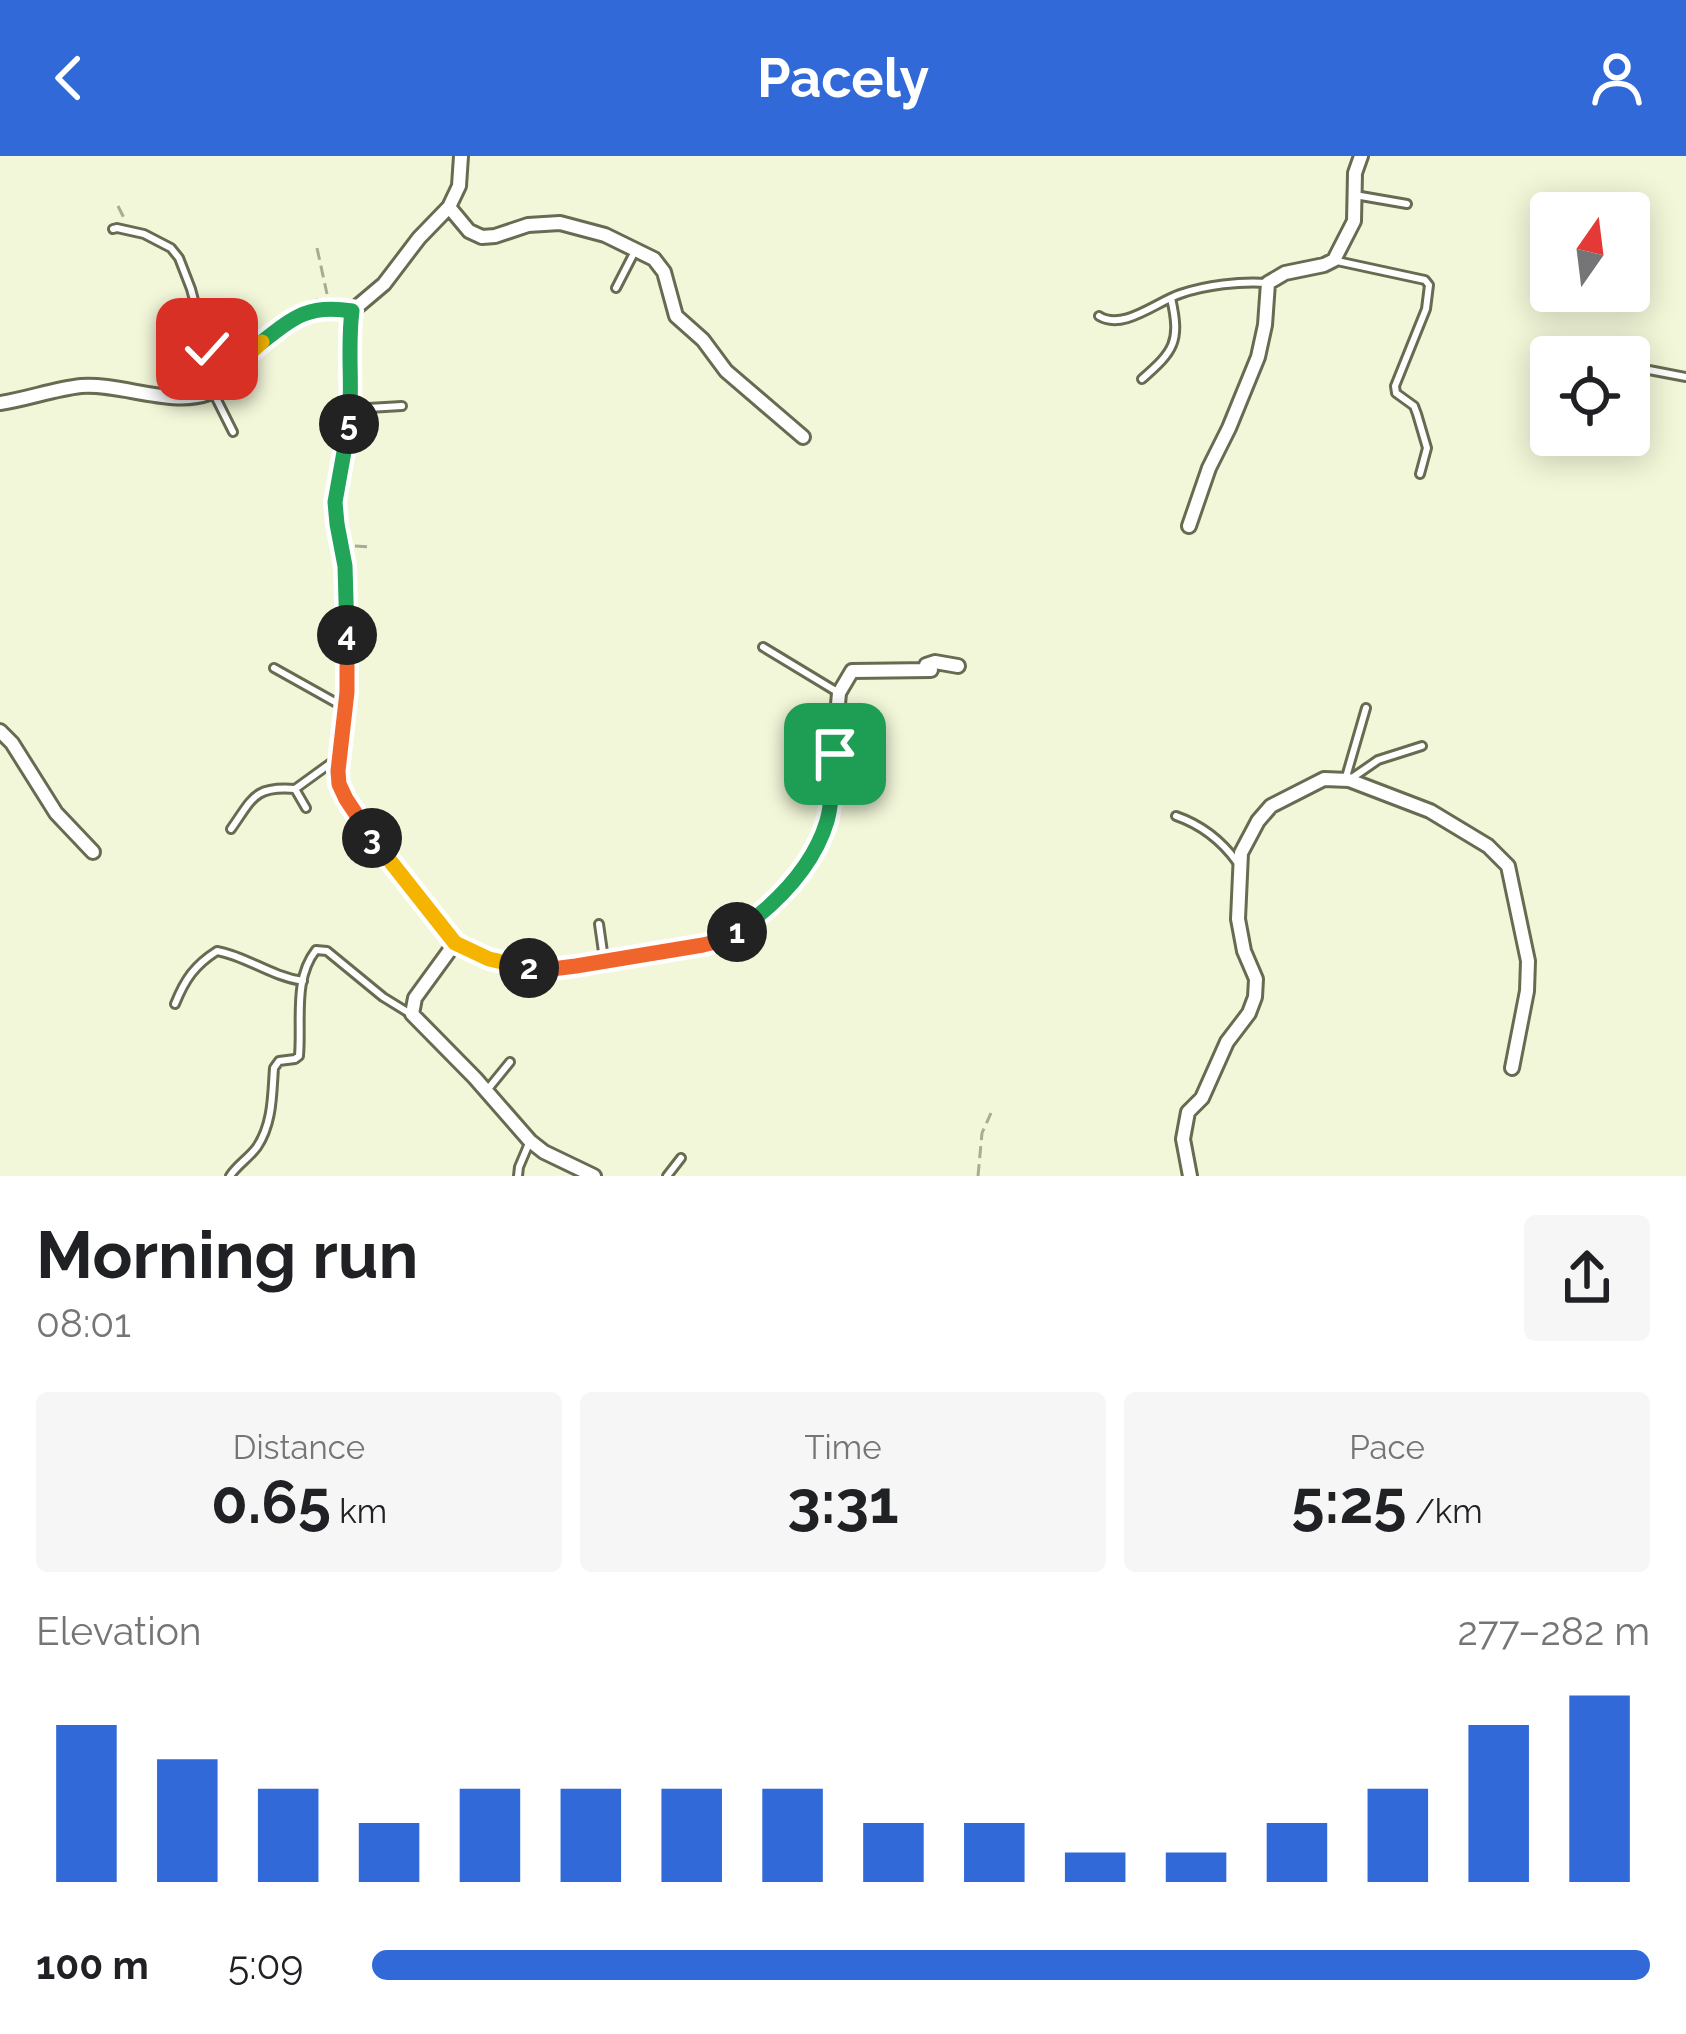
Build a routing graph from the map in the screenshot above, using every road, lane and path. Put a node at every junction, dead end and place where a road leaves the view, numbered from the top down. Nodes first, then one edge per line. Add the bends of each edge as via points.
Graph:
1 (461, 156) edge
2 (1361, 156) edge
3 (1355, 195) junction
4 (1407, 204) dead end
5 (449, 207) junction
6 (113, 230) dead end
7 (316, 248) dead end
8 (636, 250) junction
9 (1334, 260) junction
10 (1268, 283) junction
11 (616, 288) dead end
12 (1171, 298) junction
13 (329, 307) junction
14 (352, 311) junction
15 (1099, 316) dead end
16 (1650, 370) edge
17 (1686, 377) edge
18 (1142, 380) dead end
19 (218, 388) junction
20 (0, 403) edge
21 (402, 406) dead end
22 (350, 410) junction
23 (233, 432) dead end
24 (803, 437) dead end
25 (1420, 474) dead end
26 (1189, 526) dead end
27 (763, 647) dead end
28 (958, 666) dead end
29 (274, 668) dead end
30 (839, 693) junction
31 (345, 708) junction
32 (1366, 708) dead end
33 (0, 731) edge
34 (1422, 746) dead end
35 (338, 758) junction
36 (1347, 780) junction
37 (295, 789) junction
38 (306, 808) dead end
39 (1176, 816) dead end
40 (231, 830) dead end
41 (94, 852) dead end
42 (1240, 865) junction
43 (599, 924) dead end
44 (455, 943) junction
45 (604, 959) junction
46 (303, 981) junction
47 (175, 1004) dead end
48 (412, 1014) junction
49 (510, 1062) dead end
50 (1512, 1068) dead end
51 (486, 1091) junction
52 (991, 1113) dead end
53 (530, 1141) junction
54 (681, 1158) dead end
55 (230, 1176) edge
56 (518, 1176) edge
57 (594, 1176) edge
58 (667, 1176) edge
59 (978, 1176) edge
60 (1190, 1176) edge

1 - 5 street
2 - 3 street
3 - 4 lane
3 - 9 street via 1354,221
5 - 8 street via 482,237 560,223
5 - 14 street
6 - 19 lane via 171,248
7 - 13 path
8 - 11 lane
8 - 24 street via 660,266 676,316
9 - 10 street
9 - 25 lane via 1430,285 1395,386 1414,406 1427,448
10 - 12 lane
10 - 26 street via 1258,357
12 - 15 lane via 1118,320
12 - 18 lane via 1173,345
13 - 14 street
13 - 19 street via 269,337
14 - 22 street
16 - 17 lane
19 - 20 street via 180,396 80,386
19 - 23 lane
21 - 22 lane
22 - 31 street via 335,502 347,597
27 - 30 lane
28 - 30 street via 851,671
29 - 31 lane
30 - 45 street via 828,817 814,854 788,887 723,940
31 - 35 street
32 - 36 lane
33 - 41 street via 56,814
34 - 36 lane
35 - 37 lane
35 - 44 street via 346,799
36 - 42 street via 1324,779 1271,806 1246,840
36 - 50 street via 1430,811 1508,866 1528,961
37 - 38 lane
37 - 40 lane via 261,791
39 - 42 lane via 1202,827
42 - 60 street via 1238,920 1256,997 1188,1112
43 - 45 lane
44 - 45 street via 544,970
44 - 48 street
46 - 47 lane via 217,951 193,969
46 - 48 lane via 311,956 327,951
46 - 55 lane via 299,1056 274,1068 263,1135
48 - 51 street
49 - 51 lane
51 - 53 street
52 - 59 path
53 - 56 lane
53 - 57 street
54 - 58 lane

